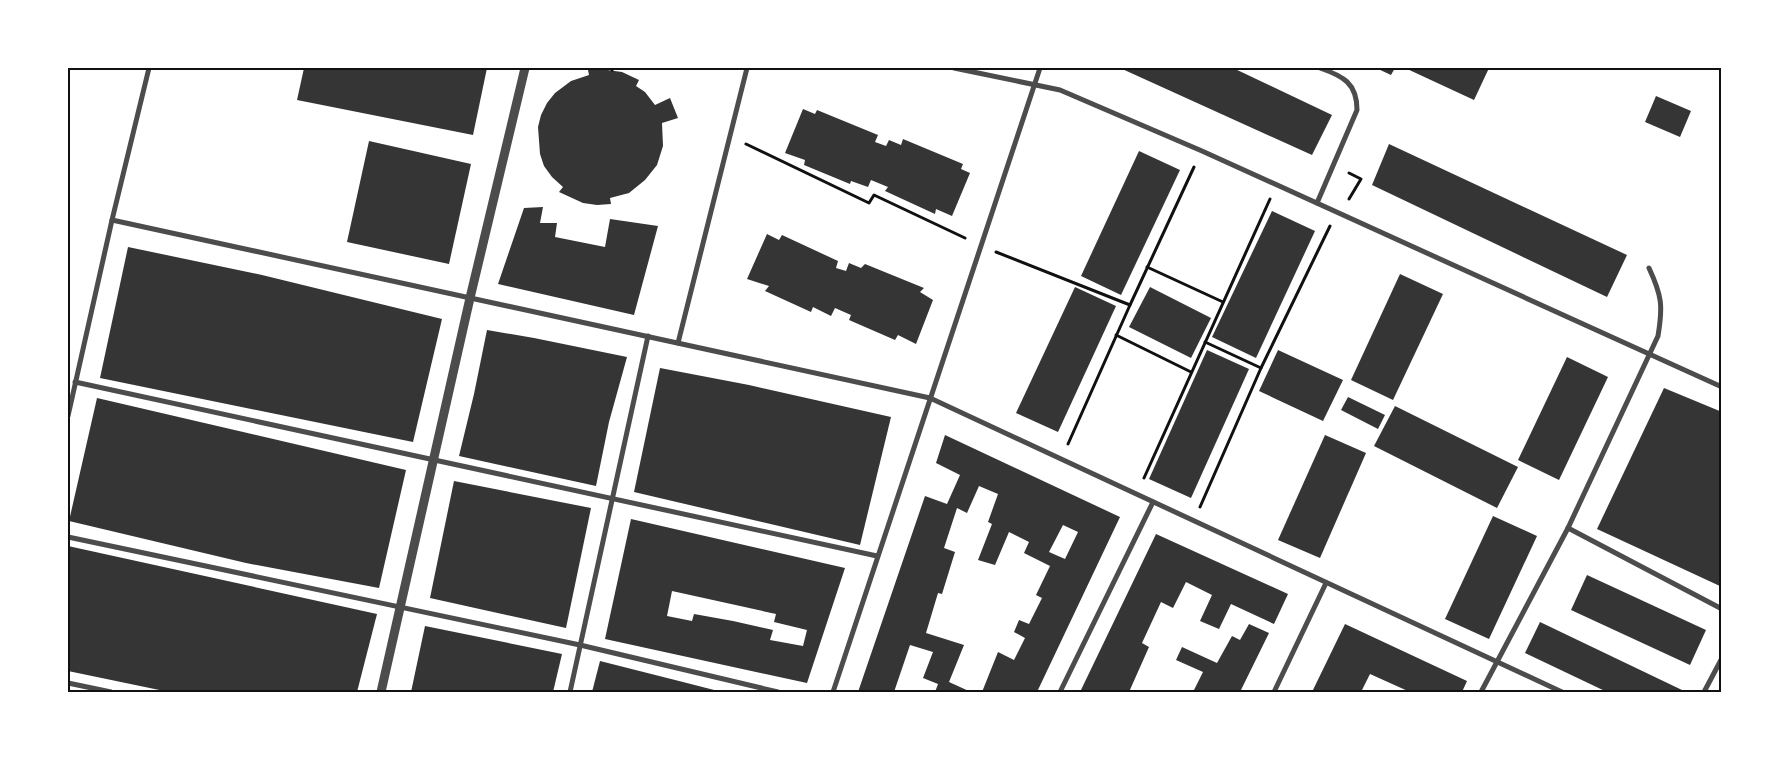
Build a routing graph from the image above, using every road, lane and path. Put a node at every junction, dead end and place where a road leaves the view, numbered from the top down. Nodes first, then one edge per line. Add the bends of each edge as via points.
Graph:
1 (148, 68) edge
2 (525, 68) edge
3 (747, 68) edge
4 (954, 68) edge
5 (1040, 68) edge
6 (1320, 68) edge
7 (1034, 85) junction
8 (730, 136) junction
9 (1202, 151) junction
10 (1276, 185) junction
11 (1317, 203) junction
12 (1336, 212) junction
13 (112, 220) junction
14 (981, 246) junction
15 (1147, 267) junction
16 (1648, 268) dead end
17 (470, 298) junction
18 (1223, 302) junction
19 (1130, 305) junction
20 (1116, 335) junction
21 (648, 336) junction
22 (1205, 342) junction
23 (678, 343) junction
24 (1649, 355) junction
25 (1261, 368) junction
26 (1191, 372) junction
27 (75, 382) junction
28 (1722, 387) edge
29 (930, 398) junction
30 (68, 416) edge
31 (1061, 459) junction
32 (434, 460) junction
33 (1136, 494) junction
34 (612, 499) junction
35 (1153, 502) junction
36 (1194, 521) junction
37 (1568, 528) junction
38 (68, 537) edge
39 (877, 556) junction
40 (1326, 583) junction
41 (400, 607) junction
42 (1722, 609) edge
43 (580, 645) junction
44 (1722, 658) edge
45 (1497, 662) junction
46 (68, 683) edge
47 (111, 692) edge
48 (381, 692) edge
49 (570, 692) edge
50 (778, 692) edge
51 (833, 692) edge
52 (1060, 692) edge
53 (1274, 692) edge
54 (1481, 692) edge
55 (1562, 692) edge
56 (1704, 692) edge

1 - 13 street
2 - 17 street
3 - 8 street
4 - 7 street
5 - 7 street
6 - 11 street via 1334,73 1354,90 1357,110
7 - 9 street via 1060,90
7 - 14 street
8 - 14 path via 869,203 874,195
8 - 23 street
9 - 10 street
9 - 15 path
10 - 11 street
10 - 18 path
11 - 12 street
12 - 24 street
12 - 25 path
13 - 17 street
13 - 27 street
14 - 19 path
14 - 29 street
15 - 18 path
15 - 19 path
16 - 24 street via 1662,311 1658,336
17 - 21 street
17 - 32 street
18 - 22 path
19 - 20 path
20 - 26 path
20 - 31 path
21 - 23 street
21 - 34 street
22 - 25 path
22 - 26 path
23 - 29 street
24 - 28 street
24 - 37 street
25 - 36 path
26 - 33 path
27 - 30 street
27 - 32 street
29 - 31 street
29 - 39 street
31 - 33 street
32 - 34 street
32 - 41 street
33 - 35 street
34 - 39 street
34 - 43 street
35 - 36 street
35 - 52 street
36 - 40 street
37 - 42 street
37 - 45 street
38 - 41 street
39 - 51 street
40 - 45 street
40 - 53 street
41 - 43 street
41 - 48 street
43 - 49 street
43 - 50 street
44 - 56 street
45 - 54 street
45 - 55 street
46 - 47 street

